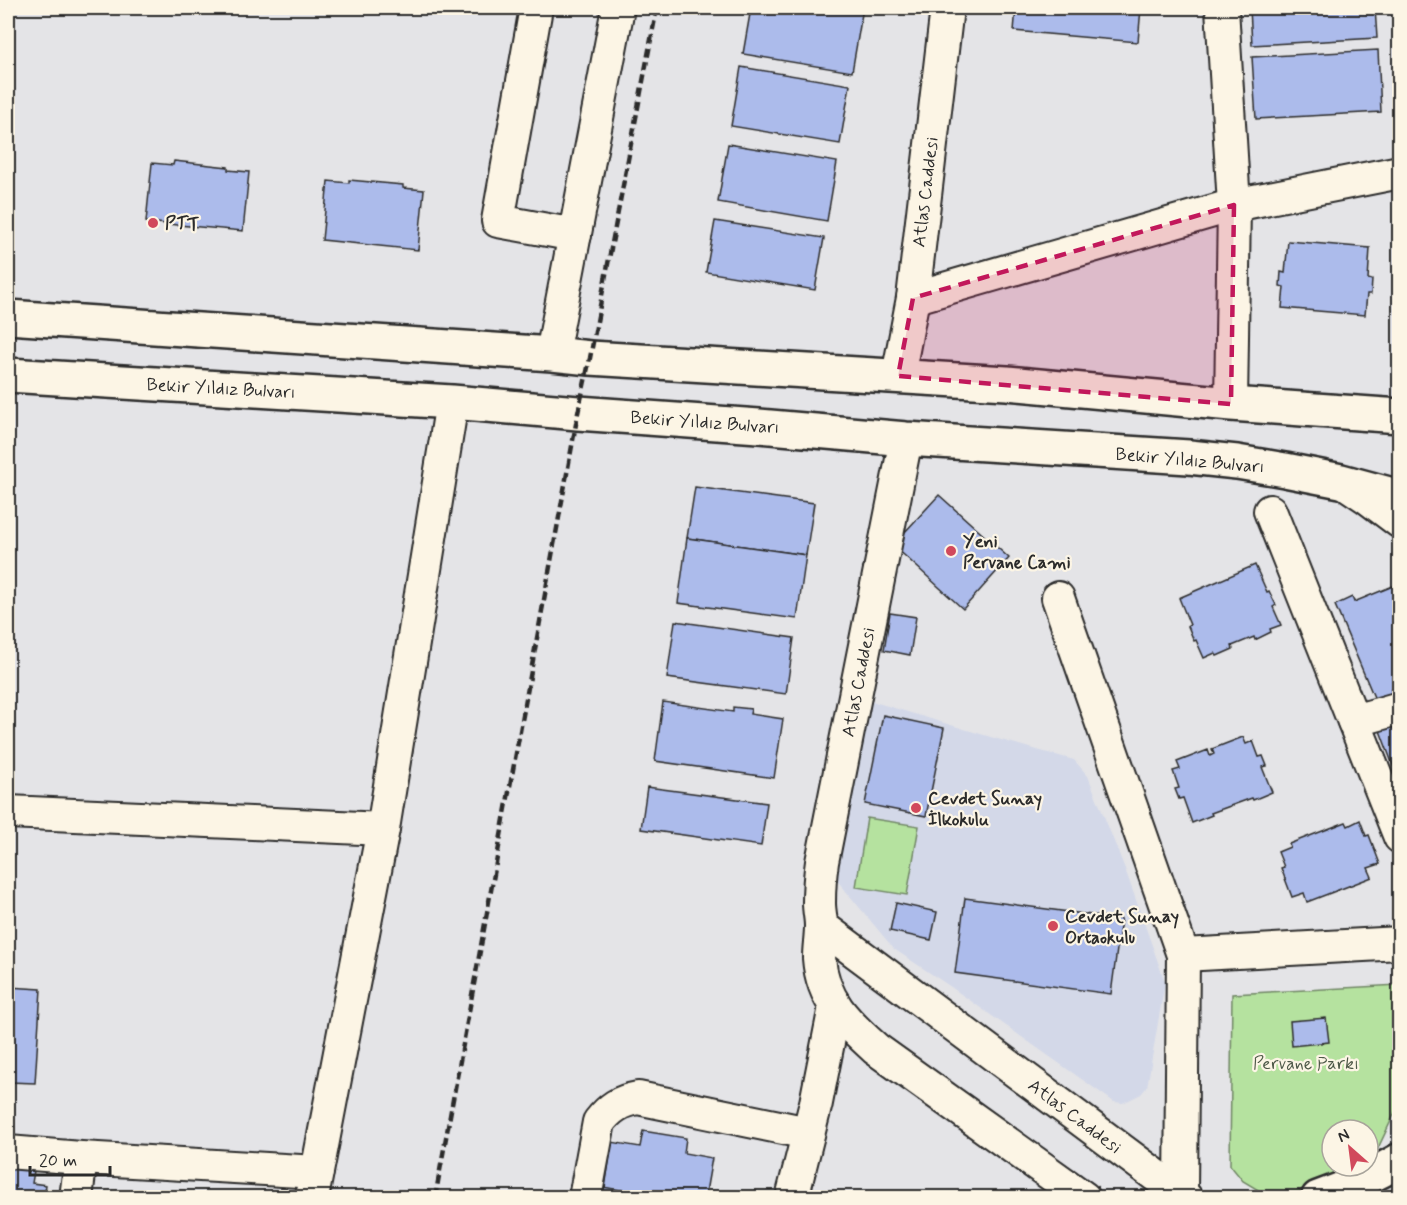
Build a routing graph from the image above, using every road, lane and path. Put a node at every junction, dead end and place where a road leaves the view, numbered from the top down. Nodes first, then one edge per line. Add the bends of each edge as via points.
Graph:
1 (536, 8) edge
2 (618, 8) edge
3 (947, 8) edge
4 (1222, 8) edge
5 (1400, 172) edge
6 (1234, 206) junction
7 (575, 235) junction
8 (913, 298) junction
9 (8, 317) edge
10 (552, 354) junction
11 (8, 375) edge
12 (898, 376) junction
13 (452, 402) junction
14 (1231, 404) junction
15 (1400, 416) edge
16 (906, 439) junction
17 (1341, 481) junction
18 (1400, 497) edge
19 (1270, 511) dead end
20 (1400, 522) edge
21 (1058, 598) dead end
22 (1400, 708) edge
23 (1354, 722) junction
24 (1394, 806) edge
25 (8, 812) edge
26 (383, 829) junction
27 (1400, 837) edge
28 (821, 926) junction
29 (1400, 944) edge
30 (1183, 956) junction
31 (834, 1007) junction
32 (808, 1133) junction
33 (8, 1152) edge
34 (81, 1158) junction
35 (1400, 1160) edge
36 (315, 1185) edge
37 (1184, 1196) edge
38 (76, 1197) edge
39 (585, 1197) edge
40 (792, 1197) edge
41 (1084, 1197) edge
42 (1318, 1197) edge

1 - 7 street via 498,221
2 - 7 street
3 - 8 street, Atlas Caddesi
4 - 6 street
5 - 6 street
6 - 8 street
6 - 14 street
7 - 10 street
8 - 12 street, Atlas Caddesi
9 - 10 main road
10 - 12 main road
11 - 13 main road, Bekir Yıldız Bulvarı
12 - 14 main road
13 - 16 main road, Bekir Yıldız Bulvarı
13 - 26 street
14 - 15 main road
16 - 17 main road, Bekir Yıldız Bulvarı via 1189,457
16 - 28 street, Atlas Caddesi via 822,862
17 - 18 main road, Bekir Yıldız Bulvarı
17 - 20 street
19 - 23 street
21 - 30 street
22 - 23 street
23 - 24 street
24 - 27 street
25 - 26 street
26 - 36 street
28 - 31 street, Atlas Caddesi via 820,961
28 - 37 street, Atlas Caddesi
29 - 30 street
30 - 37 street
31 - 32 street
31 - 41 street, Atlas Caddesi via 876,1049
32 - 39 street via 638,1098 627,1100 617,1104 599,1122
32 - 40 street
33 - 34 street
34 - 36 street
34 - 38 street
35 - 42 main road via 1344,1189

